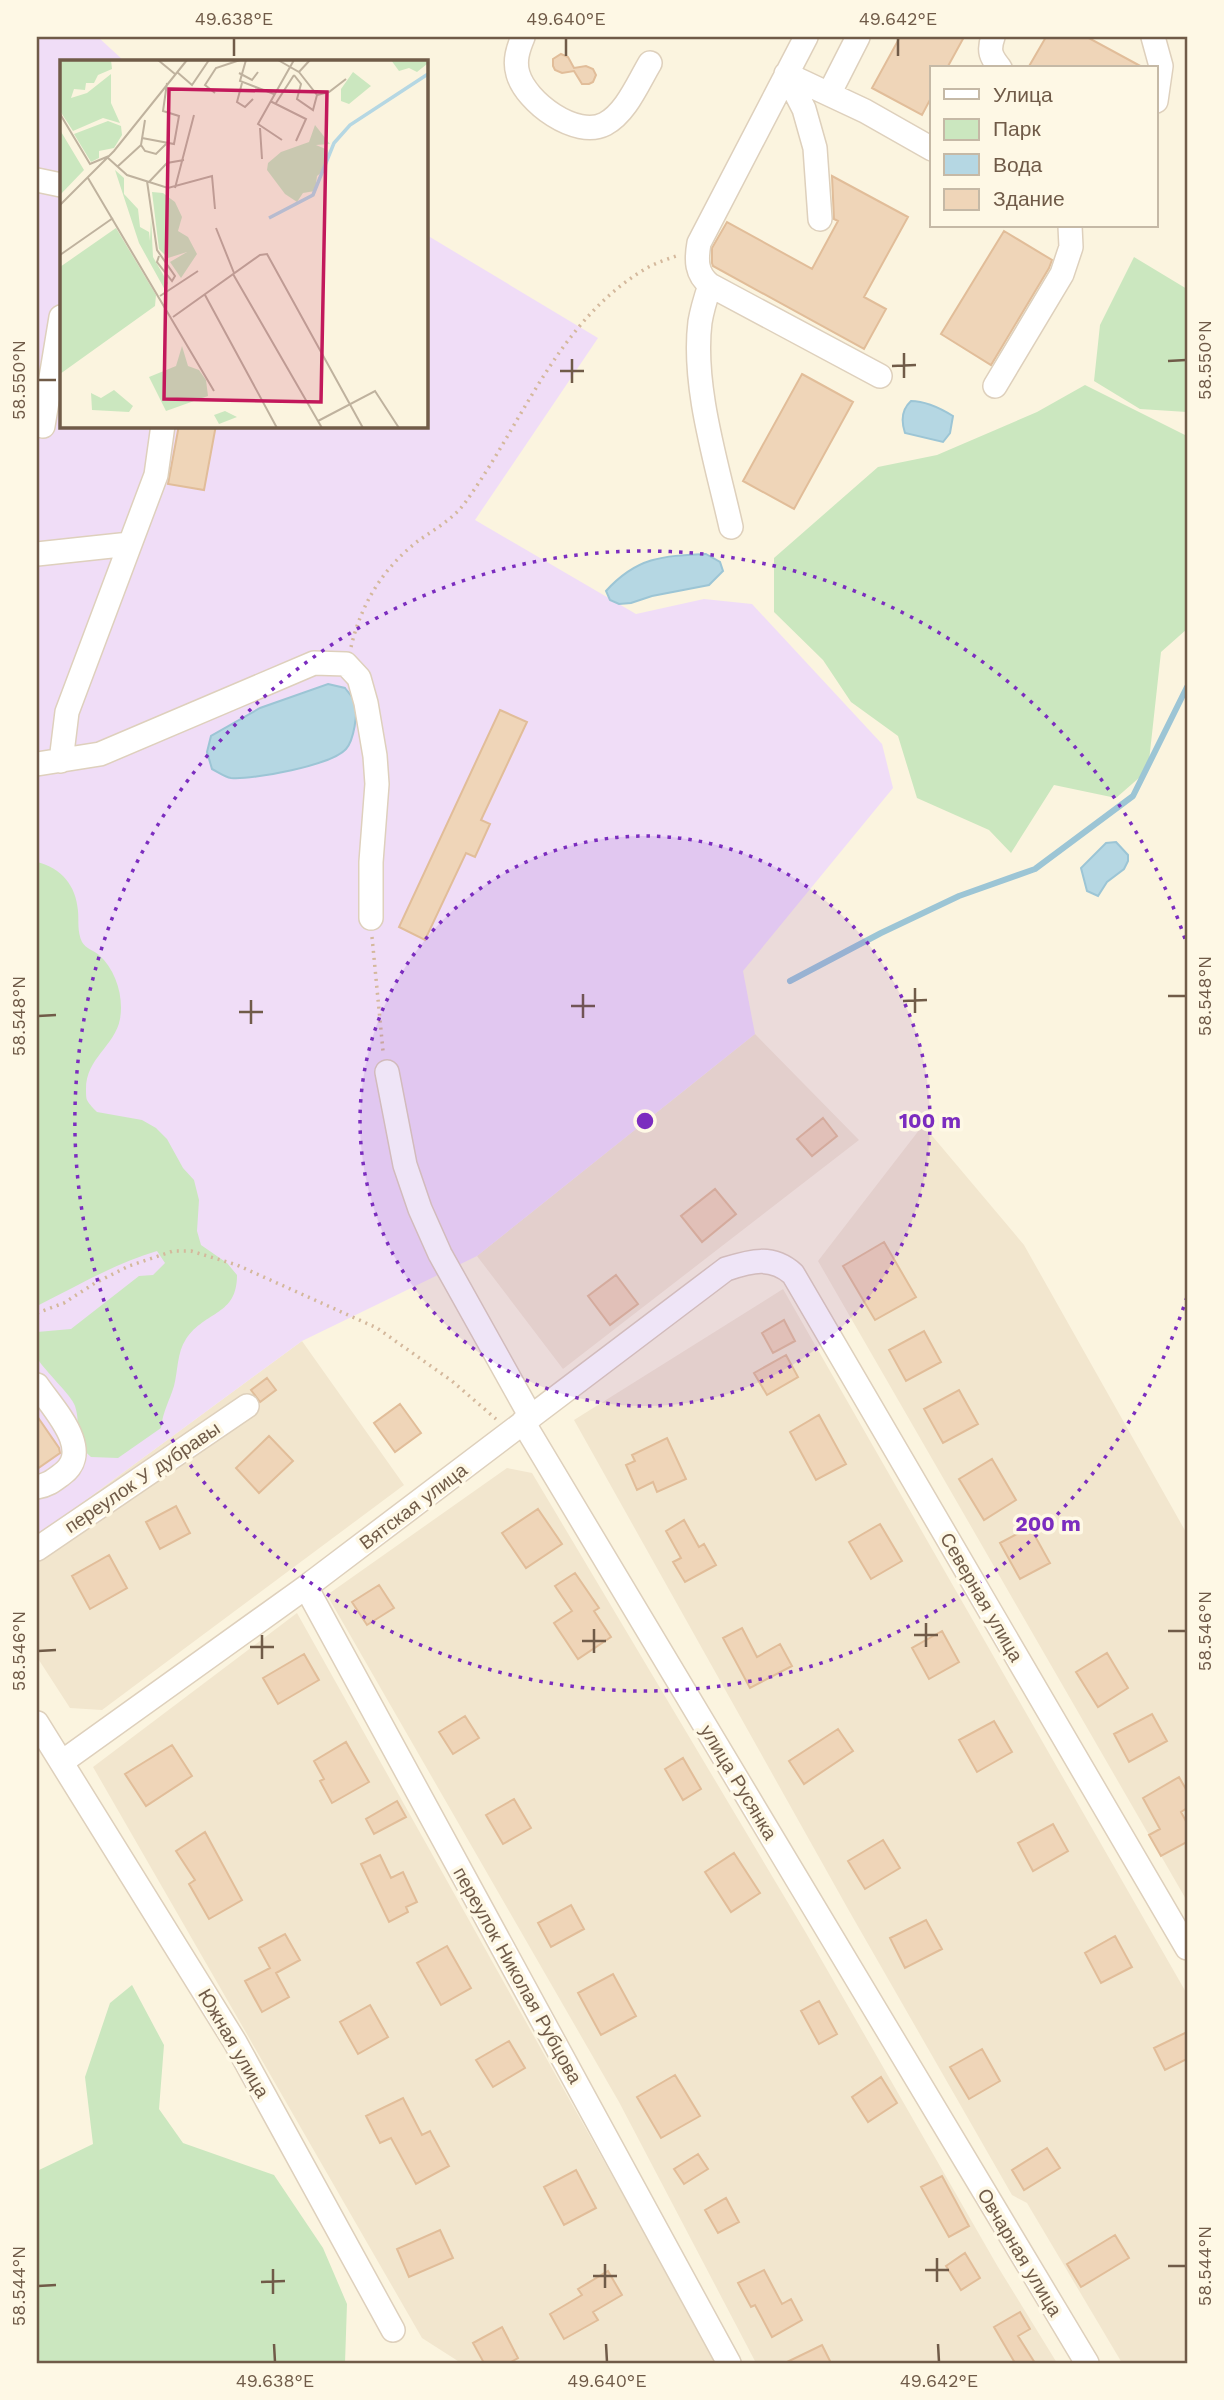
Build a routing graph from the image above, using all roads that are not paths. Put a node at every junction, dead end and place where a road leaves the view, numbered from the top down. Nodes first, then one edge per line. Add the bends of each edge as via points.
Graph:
1 (523, 37) edge
2 (806, 37) edge
3 (858, 37) edge
4 (993, 37) edge
5 (1153, 37) edge
6 (650, 63) dead end
7 (998, 66) edge
8 (786, 74) junction
9 (1158, 87) edge
10 (829, 94) junction
11 (930, 148) edge
12 (37, 180) edge
13 (60, 185) edge
14 (820, 219) dead end
15 (1070, 228) edge
16 (710, 285) junction
17 (60, 323) edge
18 (880, 376) dead end
19 (995, 386) dead end
20 (37, 424) edge
21 (163, 427) edge
22 (731, 527) dead end
23 (130, 544) junction
24 (37, 554) edge
25 (61, 761) junction
26 (37, 764) edge
27 (371, 918) road end
28 (387, 1072) road end
29 (766, 1260) joint
30 (37, 1385) edge
31 (247, 1406) dead end
32 (522, 1424) junction
33 (37, 1487) edge
34 (37, 1549) edge
35 (306, 1587) junction
36 (37, 1723) edge
37 (62, 1762) junction
38 (1187, 1948) edge
39 (954, 2141) joint
40 (393, 2330) dead end
41 (729, 2363) edge
42 (1087, 2363) edge

1 - 6 street via 517,51 519,76 541,105 578,127 591,129 615,117
2 - 8 street
3 - 10 street
4 - 7 street via 991,57
5 - 9 street via 1161,66
8 - 10 street
8 - 14 street via 804,109 815,148
8 - 16 street via 699,243 698,268
10 - 11 street
12 - 13 street
15 - 19 street via 1071,247 1062,274
16 - 18 street
16 - 22 street via 700,321 699,361
17 - 20 street via 43,425
21 - 23 street via 156,475
23 - 24 street
23 - 25 street via 67,712
25 - 26 street
25 - 27 street via 100,754 313,663 346,664 359,678 375,756
28 - 32 street, улица Русянка via 405,1166 420,1209
29 - 32 street, Вятская улица via 726,1269
29 - 38 street, Северная улица via 793,1274
30 - 33 street via 74,1443 76,1458 71,1468
31 - 34 street, переулок У дубравы
32 - 35 street, Вятская улица
32 - 39 street, улица Русянка
35 - 37 street, Вятская улица
35 - 41 street, переулок Николая Рубцова
36 - 37 street, Южная улица
37 - 40 street, Южная улица via 235,2042
39 - 42 street, Овчарная улица

